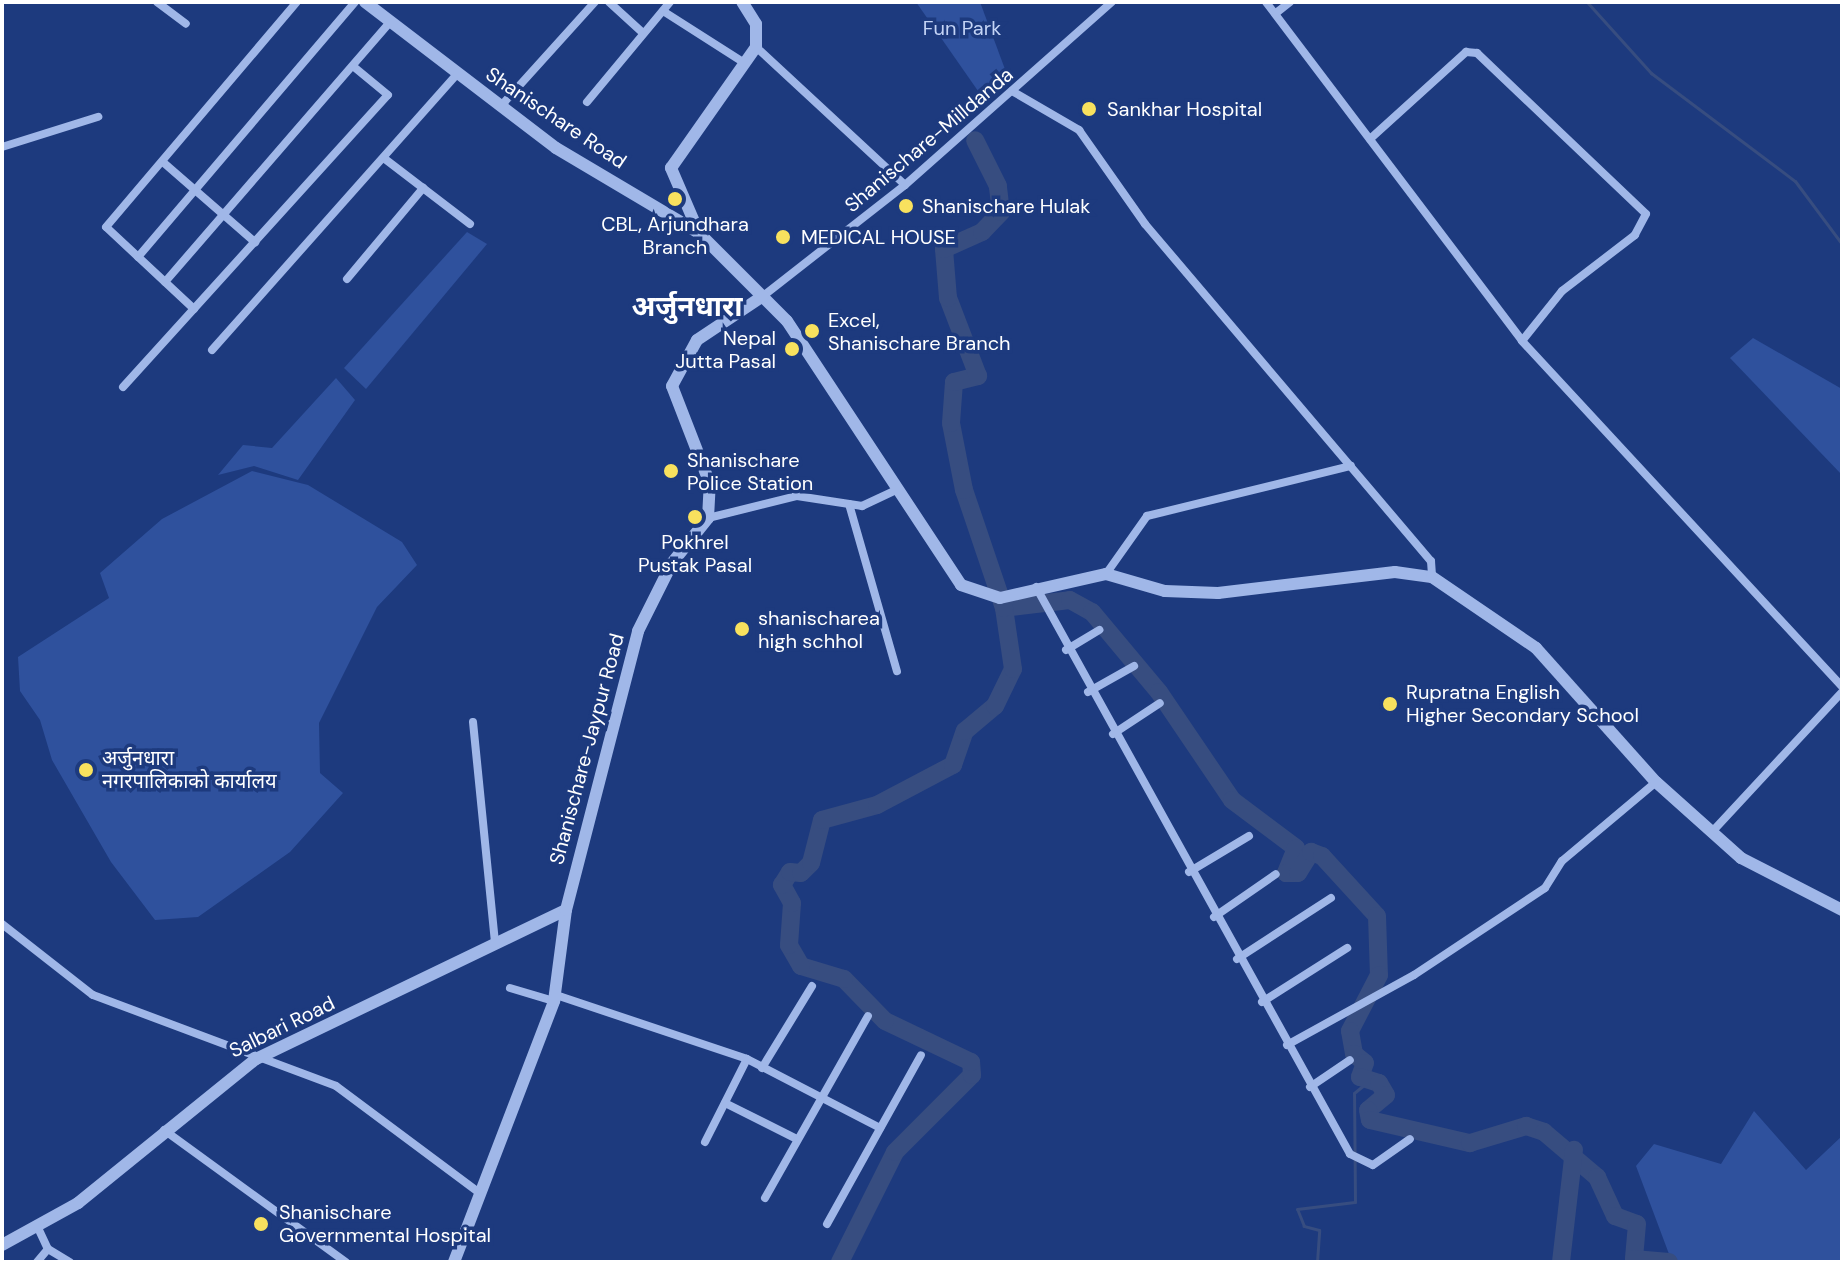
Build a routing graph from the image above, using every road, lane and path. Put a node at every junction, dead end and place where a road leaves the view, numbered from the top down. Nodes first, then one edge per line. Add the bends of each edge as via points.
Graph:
1 (157, 2) edge
2 (297, 2) edge
3 (355, 2) edge
4 (365, 2) edge
5 (595, 2) edge
6 (609, 2) edge
7 (627, 2) edge
8 (670, 2) edge
9 (742, 2) edge
10 (1112, 2) edge
11 (1266, 2) edge
12 (1290, 2) edge
13 (620, 11) junction
14 (663, 11) junction
15 (1276, 13) junction
16 (390, 22) junction
17 (186, 24) dead end
18 (643, 33) junction
19 (756, 47) junction
20 (743, 62) junction
21 (354, 67) junction
22 (456, 75) junction
23 (1012, 91) junction
24 (587, 102) dead end
25 (500, 107) junction
26 (98, 117) dead end
27 (1370, 139) junction
28 (2, 147) edge
29 (385, 159) junction
30 (164, 163) junction
31 (905, 185) junction
32 (423, 188) junction
33 (196, 191) junction
34 (226, 216) junction
35 (470, 224) dead end
36 (699, 233) junction
37 (255, 242) junction
38 (138, 257) junction
39 (347, 279) dead end
40 (165, 282) junction
41 (763, 296) junction
42 (194, 309) junction
43 (1522, 341) junction
44 (212, 350) dead end
45 (123, 387) dead end
46 (1351, 466) junction
47 (897, 490) junction
48 (849, 504) junction
49 (708, 518) junction
50 (1106, 574) junction
51 (1432, 577) junction
52 (1036, 587) junction
53 (1099, 630) dead end
54 (1066, 650) junction
55 (1134, 666) dead end
56 (897, 671) dead end
57 (1842, 690) edge
58 (1088, 692) junction
59 (1160, 703) dead end
60 (473, 722) dead end
61 (1113, 734) junction
62 (1656, 782) junction
63 (1711, 833) junction
64 (1249, 836) dead end
65 (1189, 872) junction
66 (1276, 874) dead end
67 (1331, 898) dead end
68 (566, 910) junction
69 (1842, 910) edge
70 (1214, 917) junction
71 (2, 924) edge
72 (495, 942) junction
73 (1347, 948) dead end
74 (1237, 959) junction
75 (812, 986) dead end
76 (510, 988) dead end
77 (555, 998) junction
78 (1262, 1002) junction
79 (868, 1016) dead end
80 (1287, 1045) junction
81 (921, 1055) dead end
82 (256, 1059) junction
83 (747, 1059) junction
84 (1350, 1060) dead end
85 (762, 1068) junction
86 (1310, 1087) junction
87 (819, 1097) junction
88 (725, 1103) junction
89 (880, 1128) junction
90 (163, 1130) junction
91 (797, 1139) junction
92 (1410, 1139) dead end
93 (705, 1142) dead end
94 (478, 1192) junction
95 (765, 1198) dead end
96 (827, 1224) dead end
97 (39, 1230) junction
98 (2, 1245) edge
99 (48, 1249) junction
100 (37, 1262) edge
101 (70, 1262) edge
102 (346, 1262) edge
103 (454, 1262) edge

1 - 17 street
2 - 30 street
3 - 33 street
4 - 16 street, Shanischare Road
5 - 25 street
6 - 13 street
7 - 13 street
8 - 14 street
9 - 19 street via 756,24
10 - 23 street, Shanischare-Milldanda
11 - 15 street
12 - 15 street
13 - 18 street
14 - 18 street
14 - 20 street
15 - 27 street
16 - 21 street
16 - 22 street, Shanischare Road
18 - 24 street
19 - 20 street
19 - 31 street
20 - 36 street via 672,161
21 - 34 street
21 - 37 street via 388,95
22 - 25 street, Shanischare Road
22 - 29 street
23 - 31 street, Shanischare-Milldanda
23 - 46 street via 1079,130 1145,224
25 - 36 street, Shanischare Road
26 - 28 street
27 - 43 street
27 - 43 street via 1466,52 1477,53 1646,214 1635,235 1562,291
29 - 32 street
29 - 44 street
30 - 33 street
30 - 38 street via 106,227
31 - 41 street, Shanischare-Milldanda
32 - 35 street
32 - 39 street
33 - 34 street
33 - 38 street
34 - 37 street
34 - 40 street
36 - 41 street, Shanischare Road
37 - 42 street
38 - 40 street
40 - 42 street
41 - 47 street, Shanischare Road via 846,402
41 - 49 street via 697,340 672,386 710,484
42 - 45 street
43 - 57 street
46 - 50 street via 1147,516
46 - 51 street via 1431,561
47 - 48 street
47 - 52 street, Shanischare Road via 961,585 1000,598
48 - 49 street via 797,496
48 - 56 street
49 - 68 street, Shanischare-Jaypur Road via 672,563 638,631
50 - 51 street via 1165,591 1218,593 1395,572
50 - 52 street, Shanischare Road
51 - 62 street via 1536,648
52 - 54 street
53 - 54 street
54 - 58 street
55 - 58 street
57 - 63 street
58 - 61 street
59 - 61 street
60 - 72 street
61 - 65 street
62 - 63 street
62 - 80 street via 1562,861 1545,888 1414,975 1357,1001
63 - 69 street via 1741,858
64 - 65 street
65 - 70 street
66 - 70 street
67 - 74 street
68 - 72 street, Salbari Road
68 - 77 street, Shanischare-Jaypur Road
70 - 74 street
71 - 82 street via 93,995
72 - 82 street, Salbari Road
73 - 78 street
74 - 78 street
75 - 85 street
76 - 77 street
77 - 83 street
77 - 94 street, Shanischare-Jaypur Road
78 - 80 street
79 - 87 street
80 - 86 street
81 - 89 street
82 - 90 street, Salbari Road
82 - 94 street via 336,1086
83 - 85 street
83 - 88 street
84 - 86 street
85 - 87 street
86 - 92 street via 1356,1162 1373,1165
87 - 89 street
87 - 91 street
88 - 91 street
88 - 93 street
89 - 96 street
90 - 97 street, Salbari Road
90 - 102 street
91 - 95 street
94 - 103 street, Shanischare-Jaypur Road
97 - 98 street, Salbari Road
97 - 99 street
99 - 100 street
99 - 101 street

